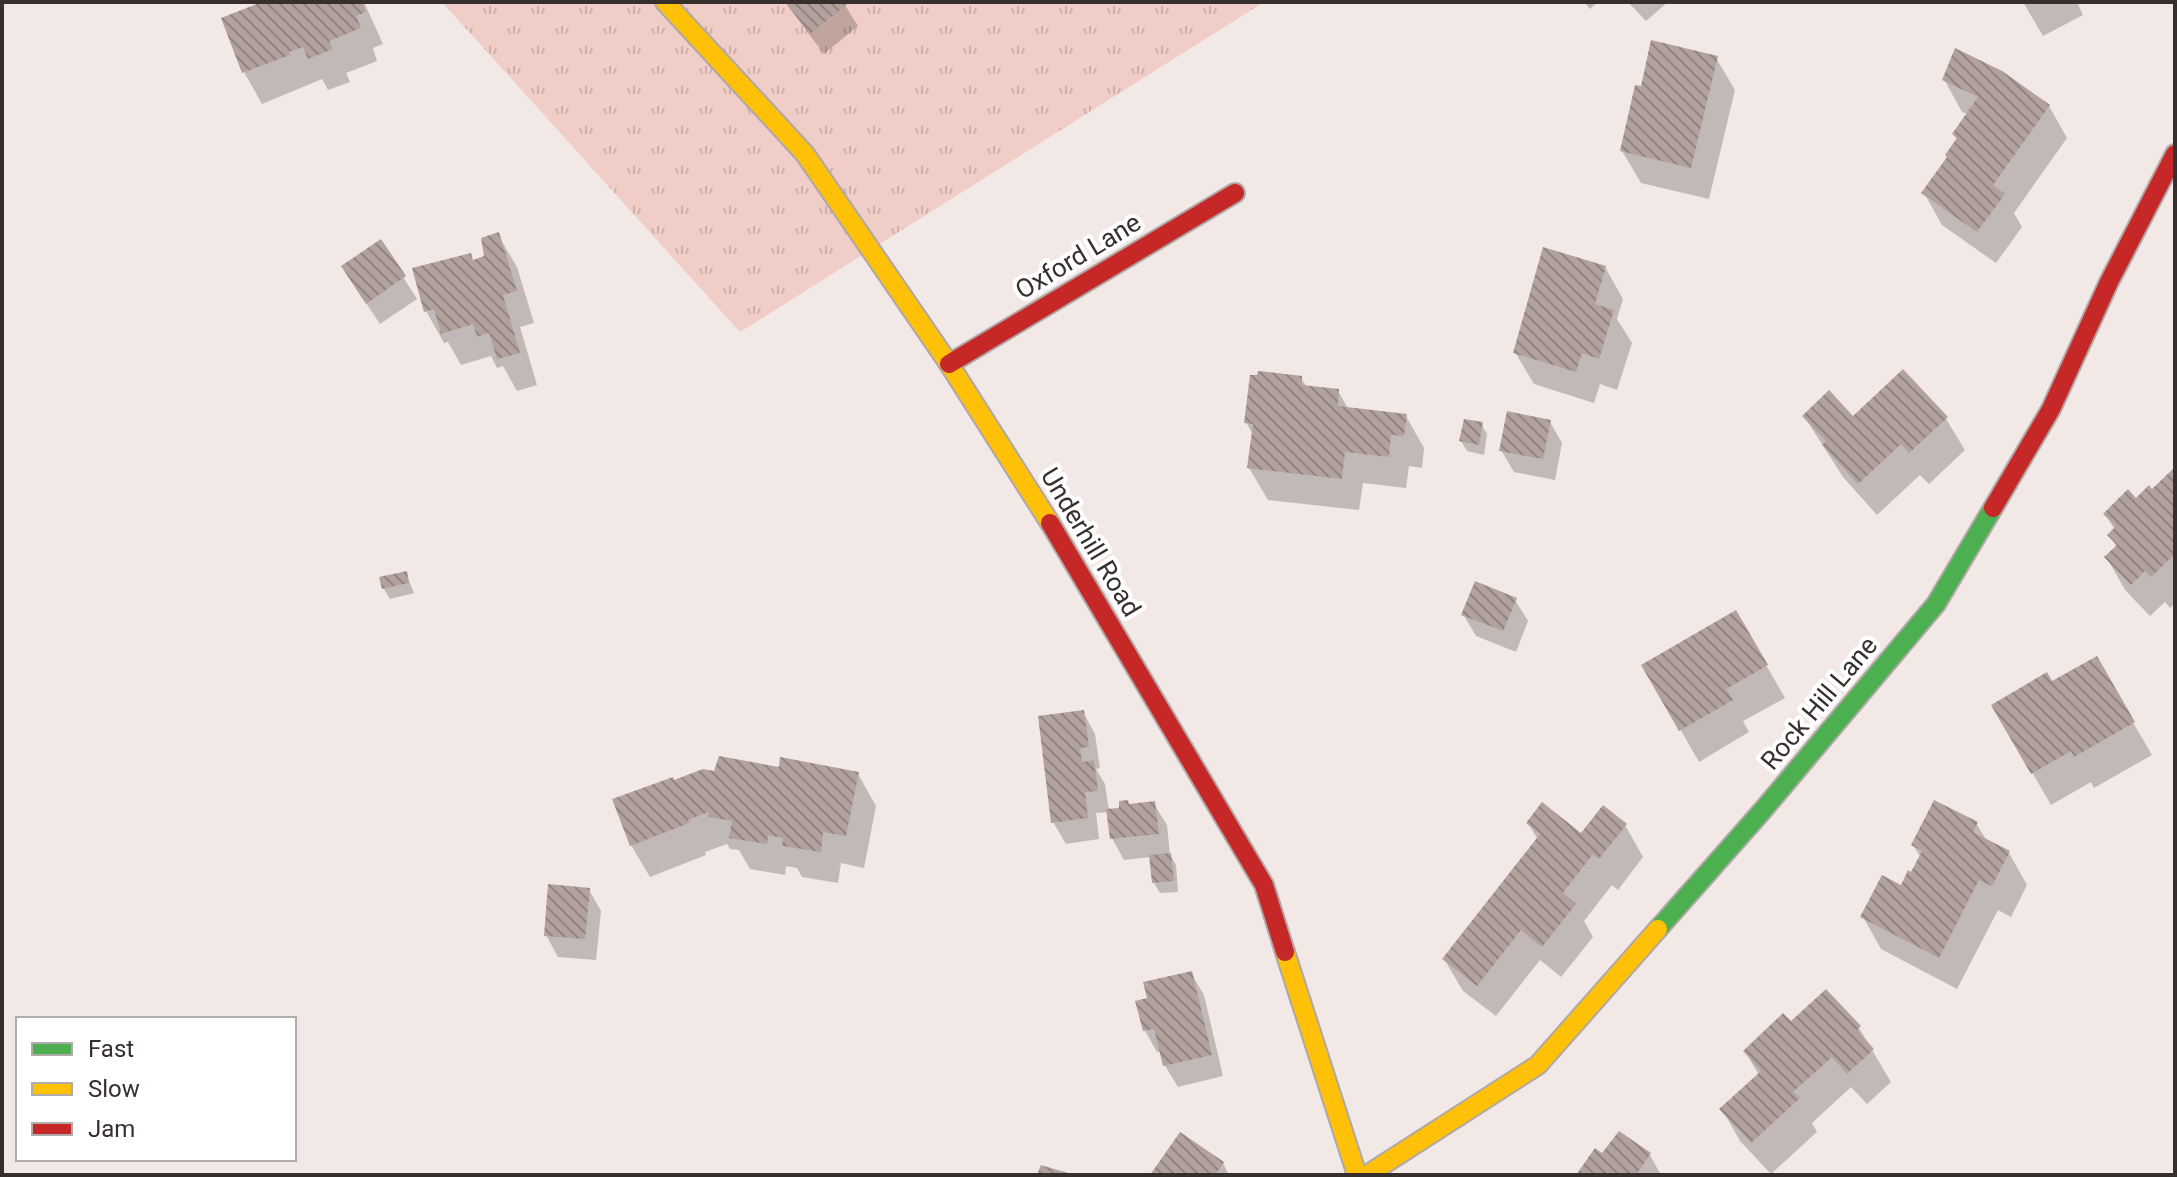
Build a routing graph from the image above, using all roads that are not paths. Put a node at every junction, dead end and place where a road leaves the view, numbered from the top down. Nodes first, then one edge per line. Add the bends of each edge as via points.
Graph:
1 (665, 2) edge
2 (2175, 154) edge
3 (1235, 193) dead end
4 (949, 364) junction
5 (1357, 1175) edge
6 (1367, 1175) edge

1 - 4 street, Underhill Road via 805,154
2 - 6 street, Rock Hill Lane via 2051,409 1936,604 1538,1065
3 - 4 street, Oxford Lane
4 - 5 street, Underhill Road via 1031,491 1264,885

